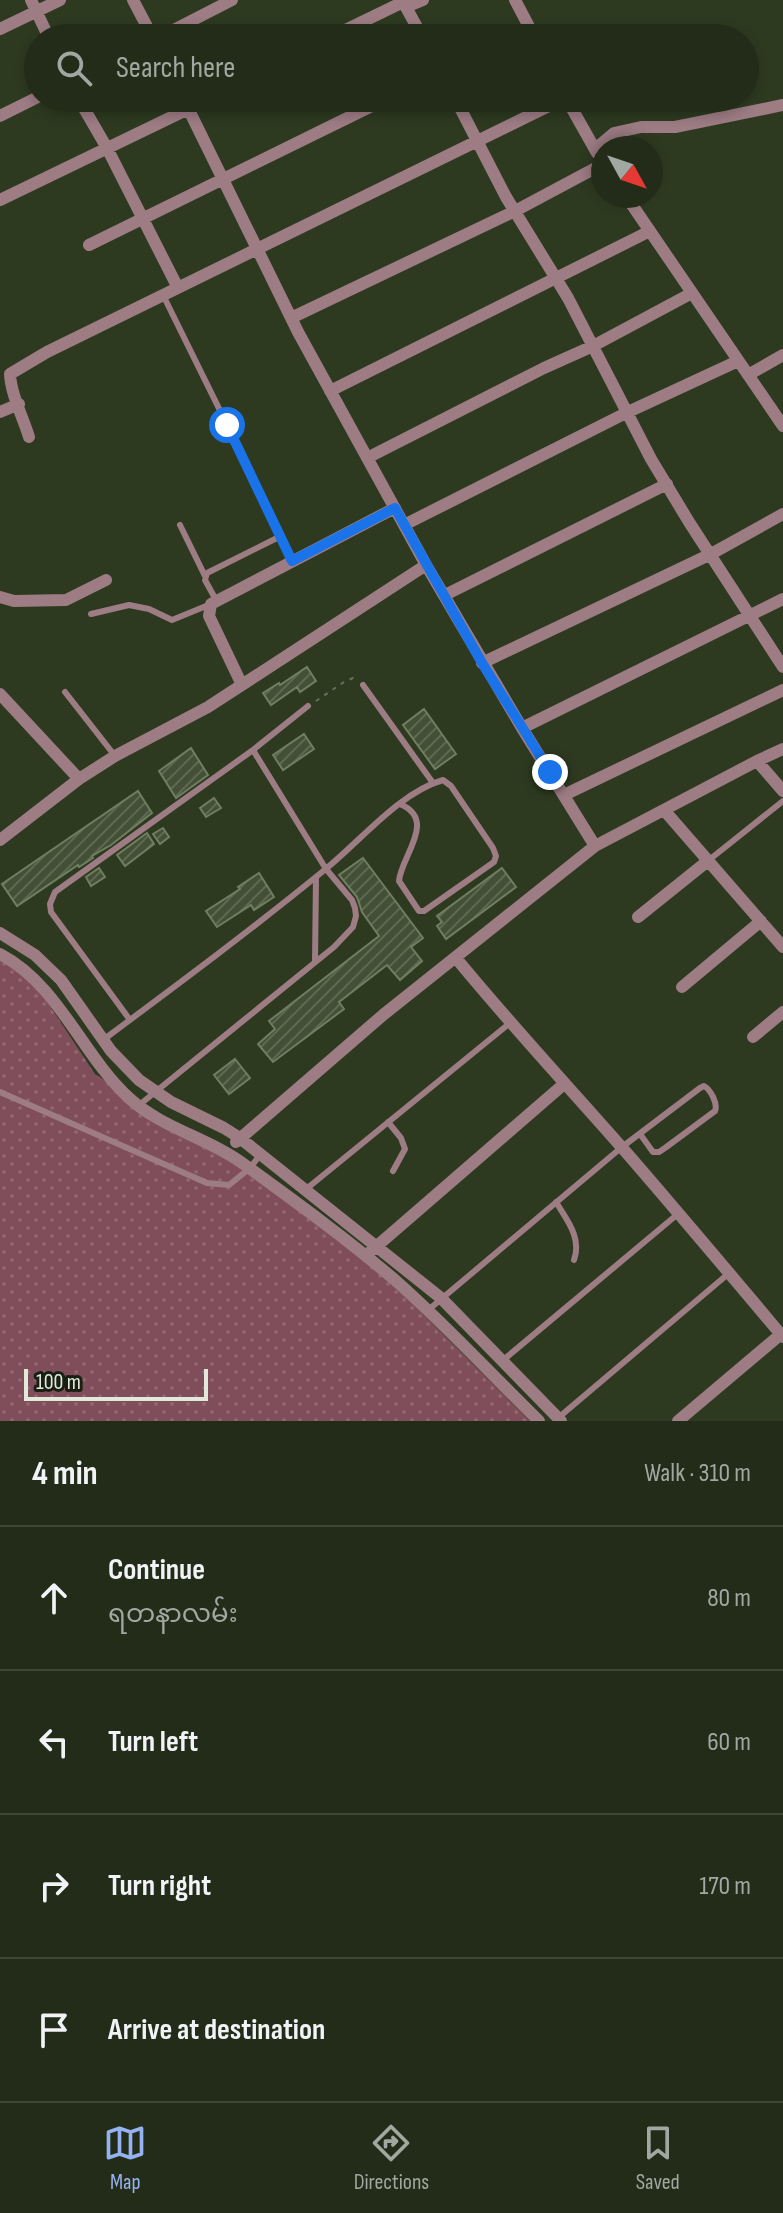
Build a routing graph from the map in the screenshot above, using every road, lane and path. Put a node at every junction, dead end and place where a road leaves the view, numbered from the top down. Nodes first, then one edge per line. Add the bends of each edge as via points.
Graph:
1 (60, 0) edge
2 (133, 0) edge
3 (232, 0) edge
4 (423, 0) edge
5 (515, 0) edge
6 (403, 3) edge
7 (34, 6) edge
8 (147, 24) edge
9 (183, 24) edge
10 (359, 24) edge
11 (415, 24) edge
12 (528, 24) edge
13 (0, 29) edge
14 (24, 104) edge
15 (783, 105) edge
16 (759, 110) edge
17 (86, 112) edge
18 (172, 112) edge
19 (190, 112) edge
20 (360, 112) edge
21 (462, 112) edge
22 (537, 112) edge
23 (574, 112) edge
24 (749, 112) edge
25 (0, 116) edge
26 (610, 136) edge
27 (477, 141) junction
28 (591, 142) edge
29 (107, 148) junction
30 (591, 170) edge
31 (223, 180) junction
32 (0, 200) edge
33 (634, 208) edge
34 (515, 211) junction
35 (144, 219) junction
36 (650, 231) junction
37 (89, 245) dead end
38 (258, 249) junction
39 (555, 278) junction
40 (178, 288) junction
41 (692, 293) junction
42 (163, 295) junction
43 (291, 318) junction
44 (593, 346) junction
45 (783, 355) edge
46 (738, 361) junction
47 (748, 375) junction
48 (330, 391) junction
49 (19, 404) junction
50 (0, 412) edge
51 (628, 412) junction
52 (783, 426) edge
53 (29, 437) dead end
54 (367, 458) junction
55 (667, 484) junction
56 (395, 508) junction
57 (783, 514) edge
58 (180, 525) dead end
59 (404, 525) junction
60 (281, 536) junction
61 (711, 554) junction
62 (292, 561) junction
63 (426, 565) junction
64 (205, 576) junction
65 (106, 580) dead end
66 (445, 595) junction
67 (0, 597) edge
68 (783, 599) edge
69 (213, 602) junction
70 (91, 614) dead end
71 (749, 616) junction
72 (482, 663) junction
73 (783, 667) edge
74 (242, 685) junction
75 (363, 685) joint
76 (783, 690) edge
77 (65, 692) dead end
78 (0, 694) edge
79 (308, 706) joint
80 (522, 728) junction
81 (783, 749) edge
82 (253, 750) junction
83 (115, 756) junction
84 (757, 761) junction
85 (79, 779) junction
86 (433, 783) junction
87 (783, 791) edge
88 (564, 795) junction
89 (783, 801) edge
90 (400, 804) junction
91 (664, 810) junction
92 (0, 840) edge
93 (595, 846) junction
94 (709, 860) junction
95 (326, 869) junction
96 (316, 877) junction
97 (638, 917) dead end
98 (761, 921) junction
99 (0, 933) edge
100 (783, 947) edge
101 (0, 954) edge
102 (456, 958) junction
103 (315, 961) junction
104 (682, 987) dead end
105 (783, 1012) edge
106 (130, 1020) junction
107 (510, 1023) junction
108 (753, 1037) dead end
109 (103, 1040) junction
110 (564, 1084) junction
111 (155, 1091) junction
112 (0, 1092) edge
113 (138, 1106) junction
114 (388, 1122) junction
115 (640, 1134) junction
116 (240, 1138) junction
117 (622, 1147) junction
118 (227, 1152) junction
119 (260, 1155) junction
120 (250, 1168) junction
121 (393, 1171) dead end
122 (305, 1190) junction
123 (556, 1202) junction
124 (679, 1213) junction
125 (371, 1251) junction
126 (574, 1260) dead end
127 (728, 1274) junction
128 (441, 1298) junction
129 (427, 1311) junction
130 (782, 1335) edge
131 (502, 1361) junction
132 (560, 1419) edge
133 (539, 1421) edge
134 (678, 1421) edge

1 - 7 street
2 - 8 street
3 - 9 street
4 - 6 street
5 - 12 street
6 - 10 street
6 - 11 street
7 - 13 street
14 - 25 street
15 - 16 street
17 - 29 street
18 - 29 street
19 - 31 street
20 - 31 street
21 - 27 street
22 - 27 street
23 - 28 street
24 - 26 street
27 - 34 street
27 - 38 street
29 - 32 street
29 - 35 street
30 - 34 street
31 - 35 street
31 - 38 street
33 - 36 street
34 - 39 street
34 - 43 street
35 - 37 street
35 - 40 street
36 - 39 street
36 - 41 street
38 - 40 street
38 - 43 street
39 - 44 street
39 - 48 street
40 - 42 street
41 - 44 street
41 - 46 street
42 - 49 street via 10,374
42 - 60 lane
43 - 48 street
44 - 51 street
44 - 54 street
45 - 47 street
46 - 47 street
46 - 51 street
47 - 52 street
48 - 54 street
49 - 50 street
49 - 53 street
51 - 55 street
51 - 59 street
54 - 56 street
55 - 61 street
55 - 66 street
56 - 59 street
56 - 62 street
57 - 61 street
58 - 64 lane
59 - 63 street
60 - 62 lane
60 - 64 lane
61 - 71 street
61 - 72 street
62 - 69 street
63 - 66 street
63 - 74 street
64 - 69 lane
65 - 67 street via 66,600
66 - 72 street
68 - 71 street
69 - 70 lane via 172,620 129,605
69 - 74 street via 209,616
71 - 73 street
71 - 80 street
72 - 80 street
74 - 83 street
75 - 79 path via 353,678
75 - 86 lane
76 - 88 street
77 - 83 lane
78 - 85 street
79 - 82 lane
80 - 88 street
81 - 84 street
82 - 95 lane
82 - 106 lane via 55,892 51,912
83 - 85 street
84 - 87 street
84 - 91 street
85 - 92 street
86 - 90 lane
86 - 90 lane via 443,780 451,786 496,856 424,911 399,881 416,829 415,815
88 - 93 street
89 - 94 lane
90 - 95 lane
91 - 93 street
91 - 94 street
93 - 102 street
94 - 97 street
94 - 98 street
95 - 96 lane
95 - 103 lane via 352,900 356,916 353,927
96 - 103 lane
96 - 106 lane
98 - 100 street
98 - 104 street
99 - 109 street via 61,980
101 - 113 street via 45,991 112,1081
102 - 107 street
102 - 116 street
103 - 111 lane
105 - 108 street
106 - 109 lane
107 - 110 street
107 - 114 lane
109 - 111 street
110 - 117 street
110 - 125 street
111 - 113 lane
111 - 116 street
112 - 120 lane via 207,1183 229,1185
113 - 118 street
114 - 121 lane via 405,1149
114 - 122 lane
115 - 115 lane via 653,1152 659,1152 715,1111 708,1088
115 - 117 lane
116 - 118 street
116 - 119 street
117 - 123 lane
117 - 124 street
118 - 120 street
119 - 120 lane
119 - 122 street
120 - 125 street
122 - 125 street
123 - 126 lane via 576,1236
123 - 128 lane
124 - 127 street
124 - 131 lane
125 - 128 street
125 - 129 street
127 - 130 street
127 - 132 lane
128 - 129 lane
128 - 131 street
129 - 133 street
130 - 134 street
131 - 132 street

